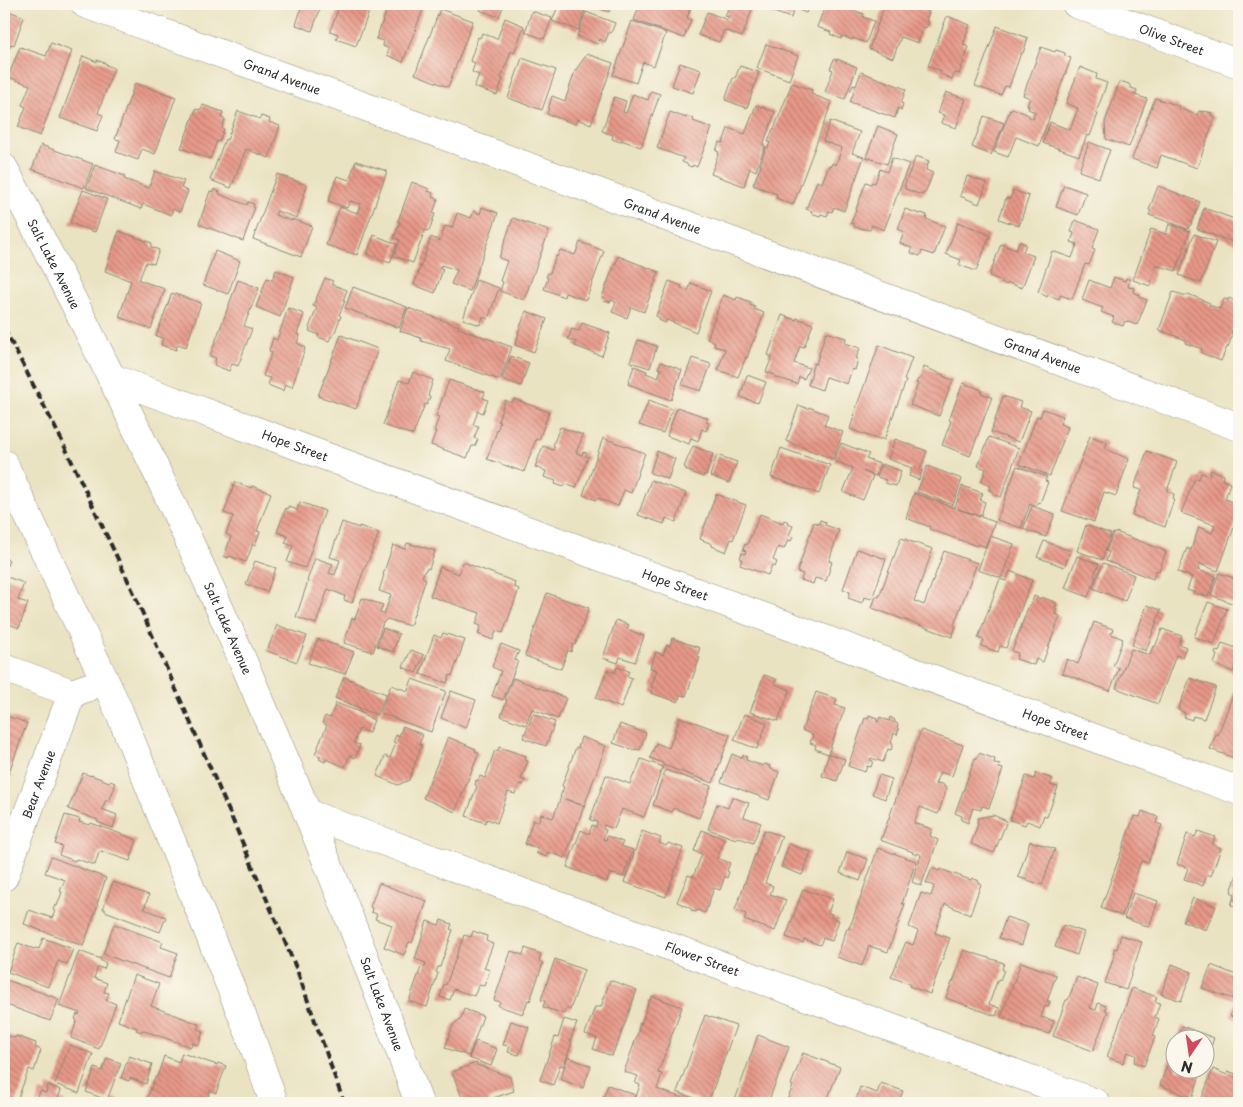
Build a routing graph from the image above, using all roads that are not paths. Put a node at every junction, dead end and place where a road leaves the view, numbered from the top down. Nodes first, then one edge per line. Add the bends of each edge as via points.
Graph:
1 (85, 4) edge
2 (1076, 4) edge
3 (1239, 64) edge
4 (4, 168) edge
5 (112, 378) junction
6 (1239, 427) edge
7 (4, 464) edge
8 (4, 668) edge
9 (105, 681) junction
10 (72, 693) junction
11 (1239, 791) edge
12 (308, 814) junction
13 (4, 877) edge
14 (274, 1103) edge
15 (419, 1103) edge
16 (1096, 1103) edge

1 - 6 street, Grand Avenue
2 - 3 street, Olive Street
4 - 5 street, Salt Lake Avenue
5 - 11 street, Hope Street
5 - 12 street, Salt Lake Avenue via 214,594
7 - 9 street
8 - 10 street
9 - 10 street
9 - 14 street via 120,711 250,1035
10 - 13 street, Bear Avenue
12 - 15 street, Salt Lake Avenue
12 - 16 street, Flower Street

